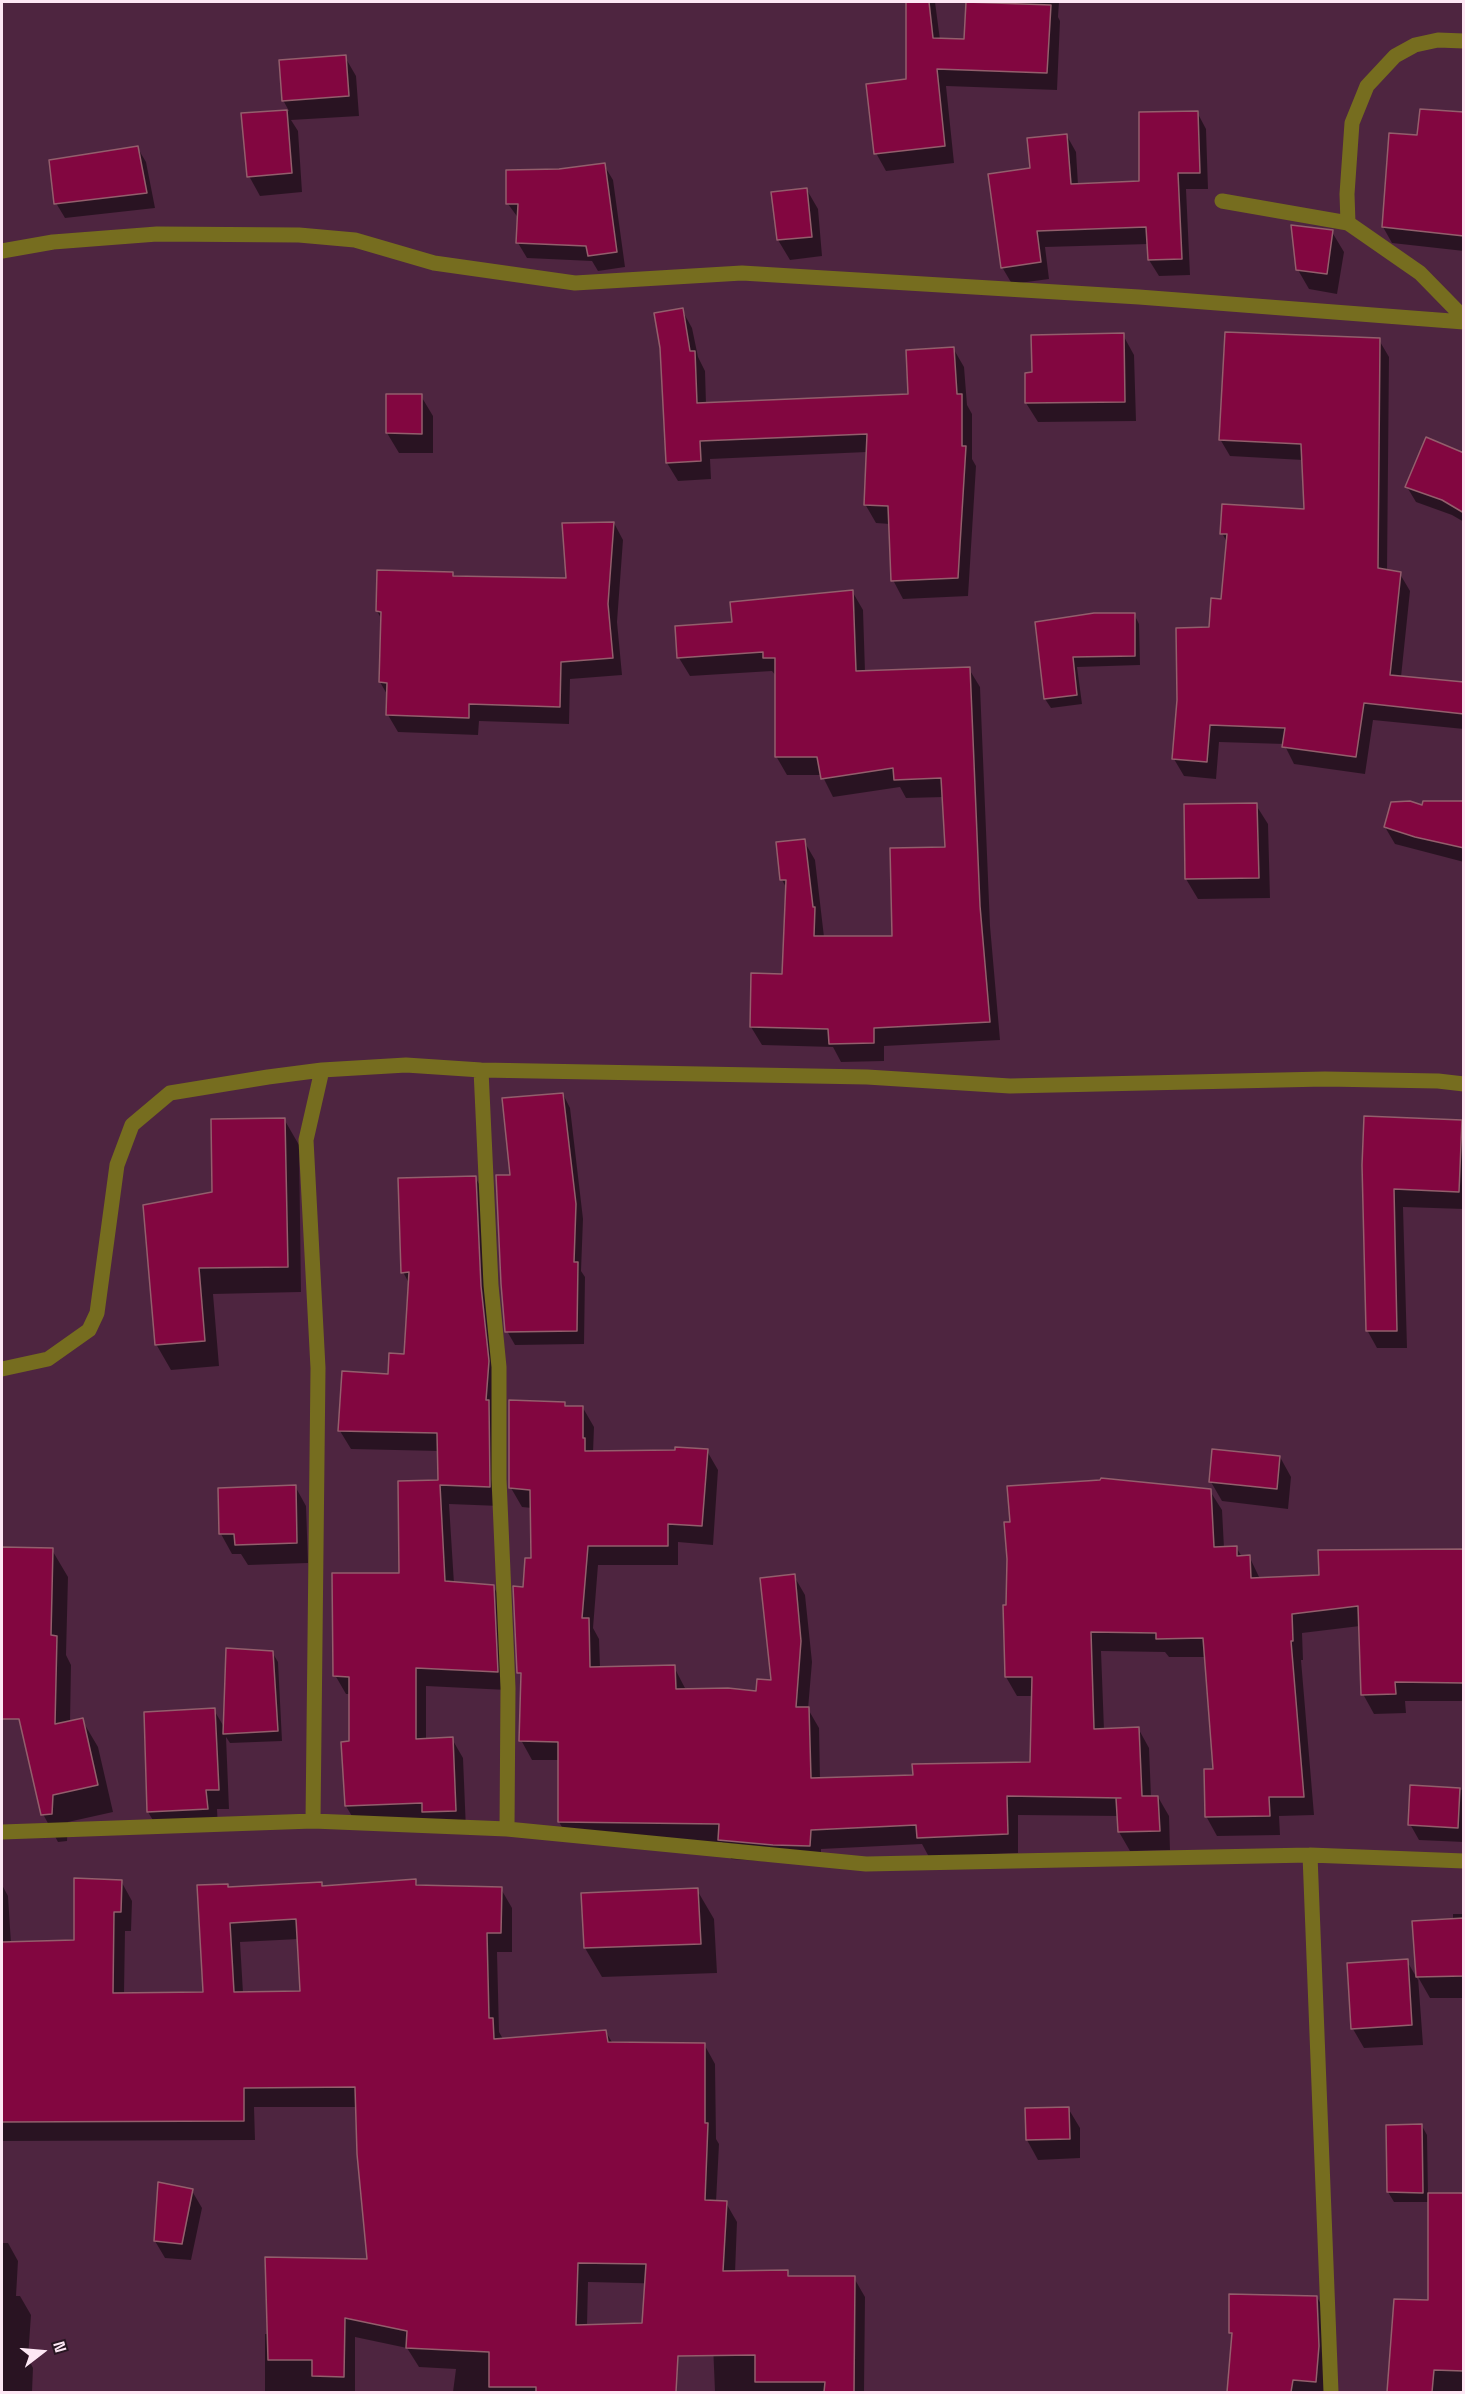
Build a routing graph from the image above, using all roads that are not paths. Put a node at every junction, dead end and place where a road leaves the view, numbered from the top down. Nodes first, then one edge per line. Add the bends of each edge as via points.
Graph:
1 (1464, 41) edge
2 (1222, 201) dead end
3 (1348, 223) junction
4 (2, 251) edge
5 (1464, 320) edge
6 (322, 1070) junction
7 (481, 1070) junction
8 (1464, 1084) edge
9 (2, 1369) edge
10 (313, 1821) junction
11 (507, 1829) junction
12 (2, 1832) edge
13 (1310, 1855) junction
14 (1464, 1861) edge
15 (1331, 2392) edge

1 - 3 street via 1438,40 1415,45 1395,56 1367,86 1352,123
2 - 3 street
3 - 5 street via 1420,273
4 - 5 street via 53,242 157,234 299,235 355,240 434,263 574,283 742,273
6 - 7 street via 406,1065
6 - 9 street via 170,1093 132,1125 117,1165 99,1304 89,1330 48,1359
6 - 10 street via 306,1140 318,1368
7 - 8 street via 867,1077 1011,1086 1325,1079
7 - 11 street via 491,1285 499,1367 499,1479 508,1688
10 - 11 street
10 - 12 street
11 - 13 street via 867,1864
13 - 14 street
13 - 15 street

